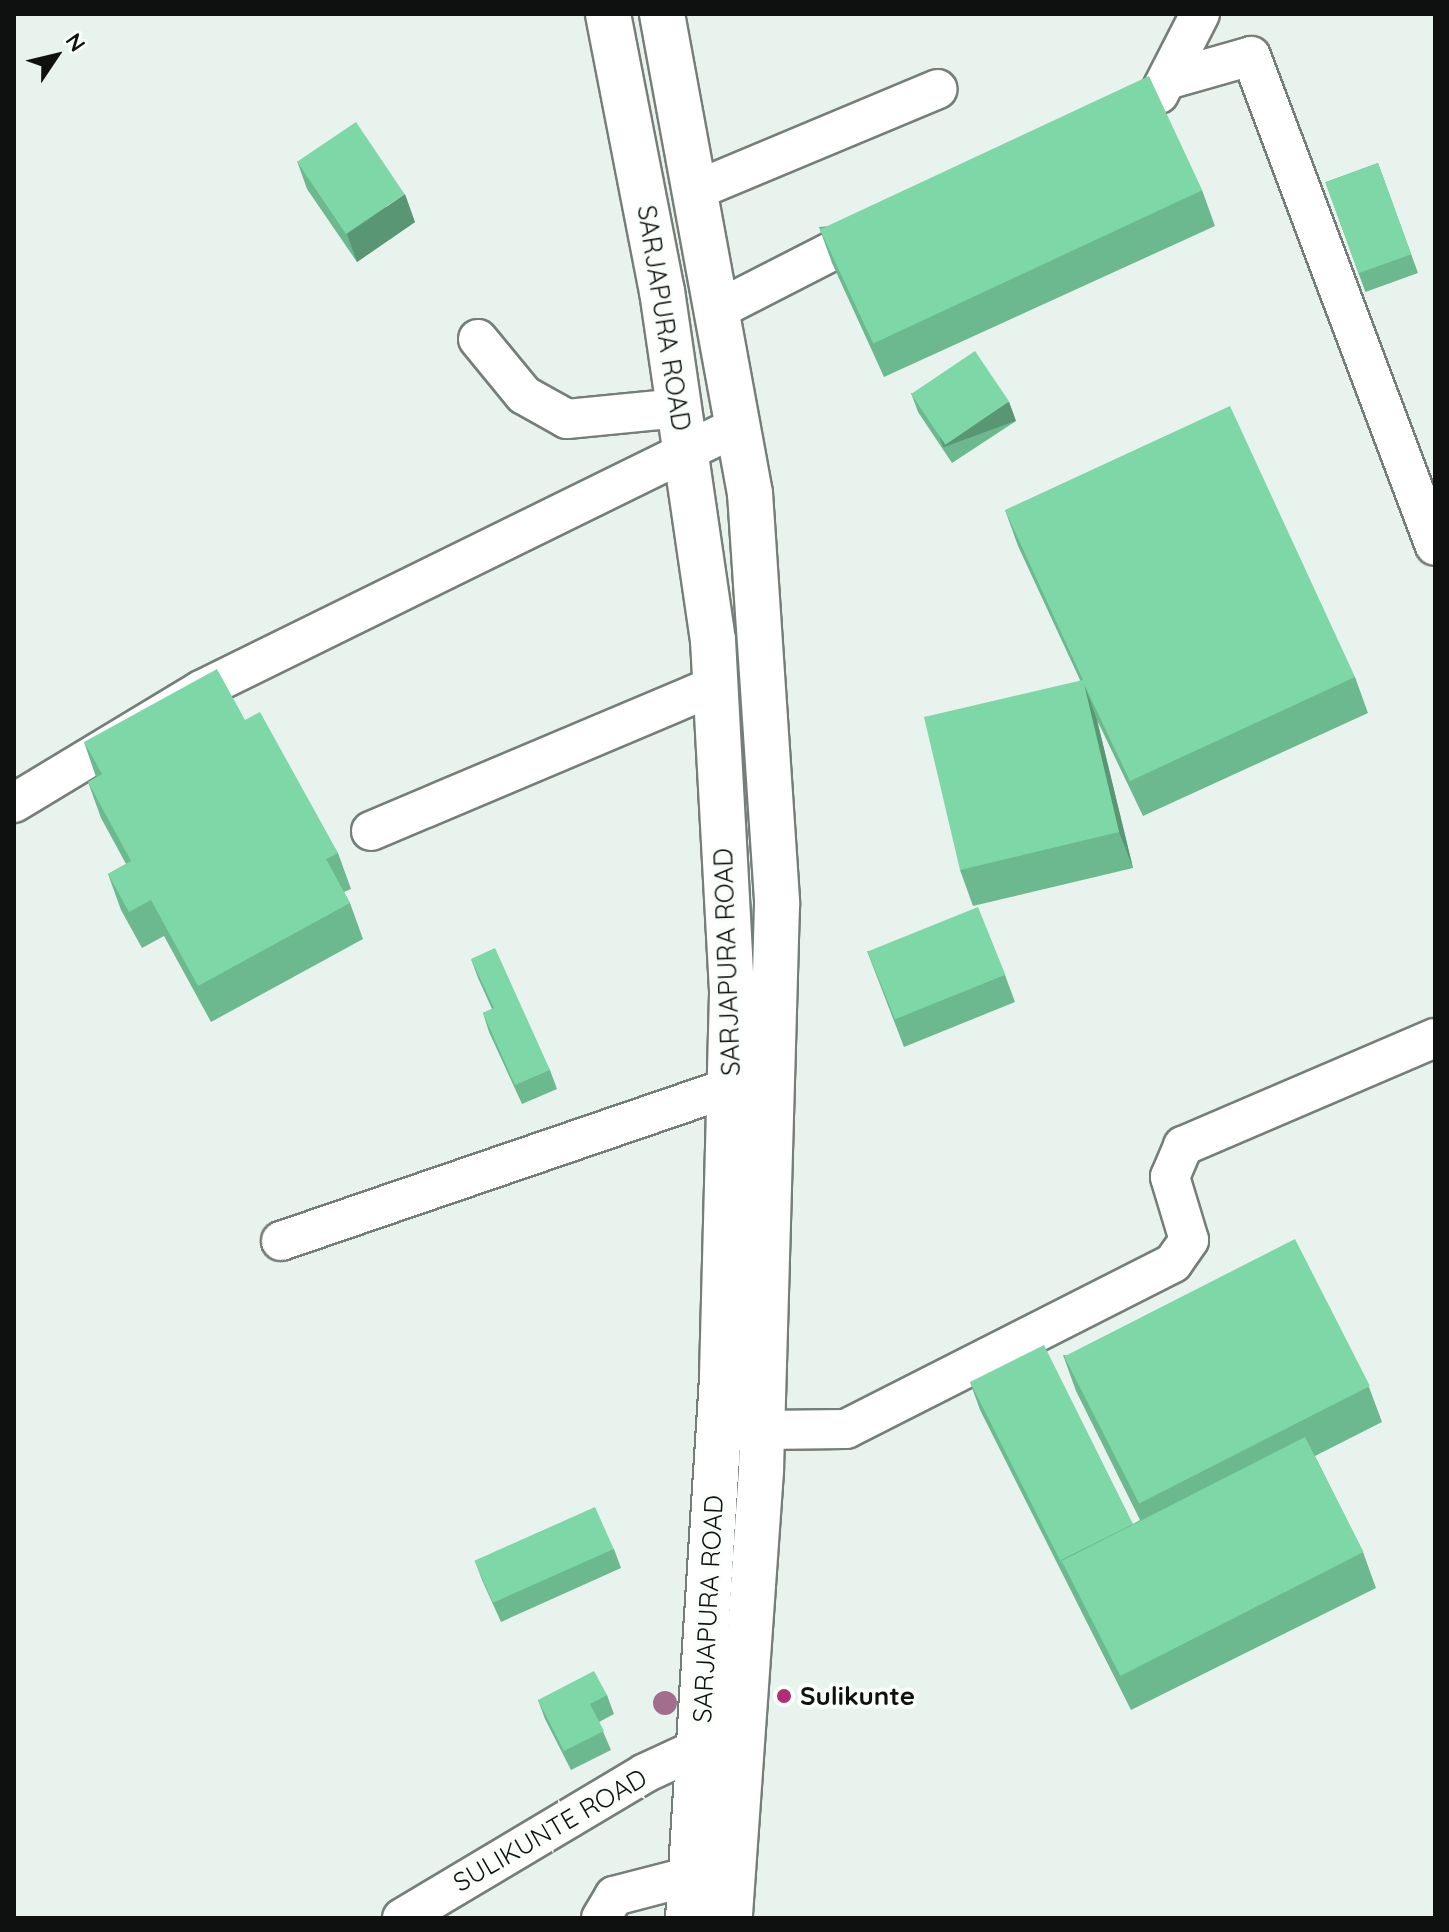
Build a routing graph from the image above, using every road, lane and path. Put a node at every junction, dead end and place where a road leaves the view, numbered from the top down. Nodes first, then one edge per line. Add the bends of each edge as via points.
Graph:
1 (608, 14) edge
2 (662, 14) edge
3 (1200, 14) edge
4 (1167, 80) junction
5 (938, 89) dead end
6 (1136, 119) edge
7 (694, 191) junction
8 (906, 216) edge
9 (717, 310) junction
10 (478, 339) dead end
11 (738, 426) junction
12 (682, 428) junction
13 (1435, 546) edge
14 (715, 686) junction
15 (14, 803) edge
16 (371, 831) dead end
17 (1435, 1038) edge
18 (730, 1087) junction
19 (281, 1241) dead end
20 (762, 1430) junction
21 (742, 1729) junction
22 (700, 1747) junction
23 (689, 1897) edge
24 (402, 1918) edge
25 (601, 1918) edge
26 (730, 1918) edge

1 - 12 main road, SARJAPURA ROAD
2 - 7 main road, SARJAPURA ROAD
3 - 4 street
4 - 6 street
4 - 13 street via 1251,56
5 - 7 street
7 - 9 main road, SARJAPURA ROAD
8 - 9 street
9 - 11 main road, SARJAPURA ROAD
10 - 12 street via 524,395 567,419
11 - 12 street
11 - 20 main road, SARJAPURA ROAD via 767,698 777,904
12 - 14 main road, SARJAPURA ROAD
12 - 15 street via 201,690
14 - 16 street
14 - 18 main road, SARJAPURA ROAD
17 - 20 street via 1183,1146 1170,1177 1189,1240 1173,1263 846,1429
18 - 19 street
18 - 22 main road, SARJAPURA ROAD
20 - 21 main road, SARJAPURA ROAD
21 - 22 street, SULIKUNTE ROAD
21 - 26 main road, SARJAPURA ROAD
22 - 23 main road, SARJAPURA ROAD
22 - 24 street, SULIKUNTE ROAD
23 - 25 street via 614,1896

